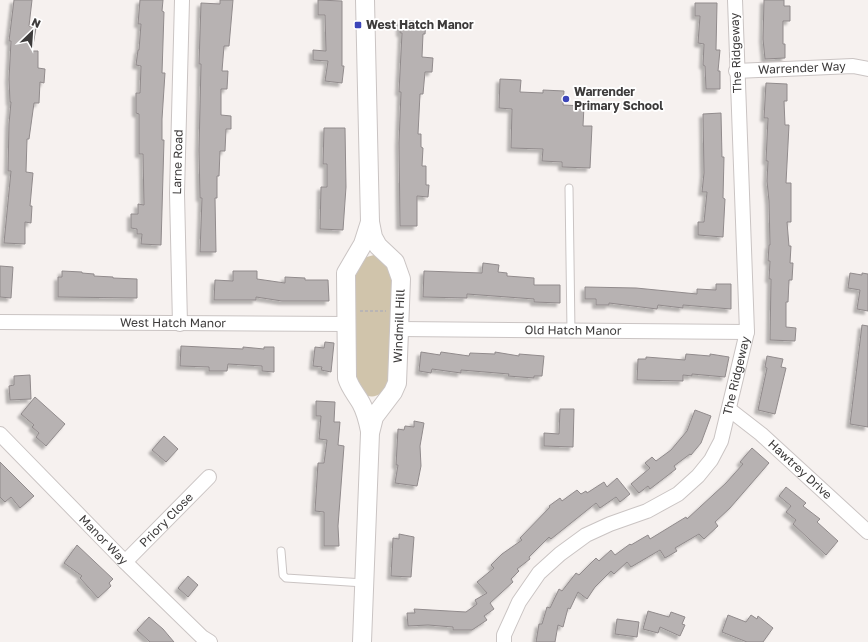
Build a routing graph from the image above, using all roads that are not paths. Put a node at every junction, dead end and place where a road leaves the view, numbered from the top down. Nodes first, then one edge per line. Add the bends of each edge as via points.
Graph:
1 (182, 0) edge
2 (366, 0) edge
3 (735, 0) edge
4 (868, 69) edge
5 (736, 71) junction
6 (569, 188) dead end
7 (370, 222) junction
8 (350, 318) junction
9 (0, 322) edge
10 (180, 324) junction
11 (399, 328) junction
12 (571, 331) junction
13 (746, 332) junction
14 (730, 410) junction
15 (370, 433) junction
16 (0, 434) edge
17 (209, 477) dead end
18 (868, 532) edge
19 (281, 551) dead end
20 (125, 562) junction
21 (364, 583) junction
22 (210, 642) edge
23 (362, 642) edge
24 (504, 642) edge

1 - 10 street, Larne Road via 177,193
2 - 7 street, Windmill Hill
3 - 5 street, The Ridgeway
4 - 5 street, Warrender Way via 853,66
5 - 13 street, The Ridgeway
6 - 12 lane
7 - 8 street, Windmill Hill via 363,244 346,273
7 - 11 street, Windmill Hill via 378,246 399,269
8 - 10 street, West Hatch Manor
8 - 15 street, Windmill Hill via 347,378 350,388 366,414
9 - 10 street, West Hatch Manor
11 - 12 street, Old Hatch Manor
11 - 15 street, Windmill Hill via 397,383 374,417
12 - 13 street, Old Hatch Manor
13 - 14 street, The Ridgeway
14 - 18 street, Hawtrey Drive via 761,434
14 - 24 street, The Ridgeway via 722,441 698,476 678,494 647,511 586,535 560,554 539,573 519,602 504,635
15 - 21 street, Windmill Hill
16 - 20 street, Manor Way
17 - 20 street, Priory Close
19 - 21 lane via 283,575 286,578
20 - 22 street, Manor Way
21 - 23 street, Windmill Hill

